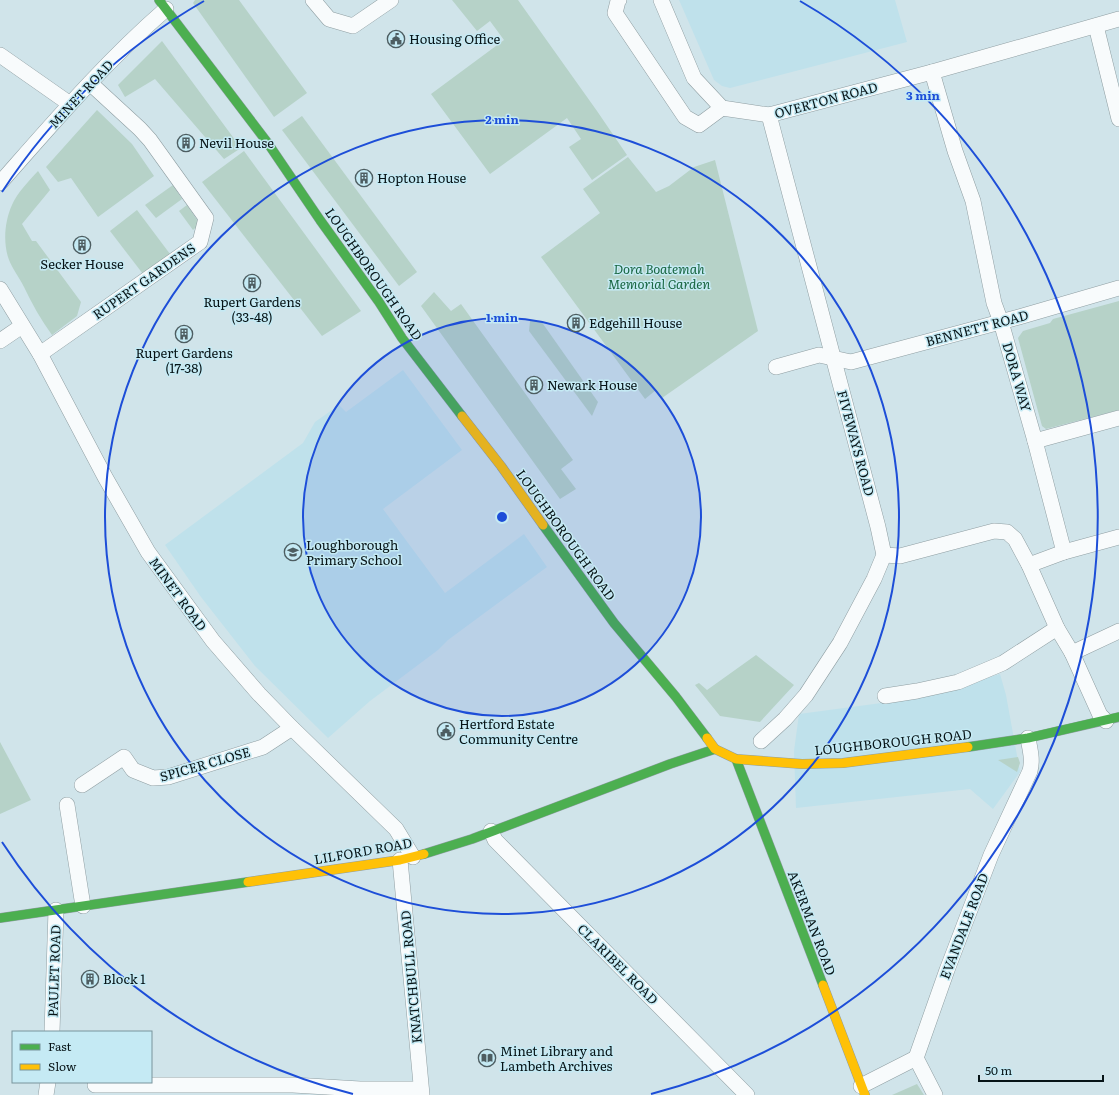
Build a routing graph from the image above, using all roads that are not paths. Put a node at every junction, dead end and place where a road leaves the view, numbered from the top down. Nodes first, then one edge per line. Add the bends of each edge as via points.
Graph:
1 (313, 0) edge
2 (391, 0) edge
3 (619, 0) edge
4 (661, 0) edge
5 (162, 5) edge
6 (1119, 19) edge
7 (1096, 26) junction
8 (0, 55) edge
9 (932, 72) junction
10 (90, 83) junction
11 (70, 104) junction
12 (722, 108) junction
13 (1118, 114) edge
14 (769, 115) junction
15 (0, 183) edge
16 (0, 288) edge
17 (1119, 288) edge
18 (1001, 322) junction
19 (22, 326) junction
20 (0, 342) edge
21 (40, 354) junction
22 (834, 359) junction
23 (776, 367) dead end
24 (1119, 418) edge
25 (1035, 442) junction
26 (1119, 537) edge
27 (1064, 552) junction
28 (884, 555) junction
29 (1029, 565) junction
30 (1057, 628) junction
31 (1119, 631) edge
32 (1072, 653) junction
33 (885, 696) dead end
34 (1112, 719) edge
35 (292, 728) junction
36 (1028, 738) junction
37 (761, 741) dead end
38 (715, 749) junction
39 (736, 759) junction
40 (82, 785) dead end
41 (67, 805) dead end
42 (490, 831) junction
43 (407, 858) junction
44 (83, 906) junction
45 (56, 910) junction
46 (0, 918) edge
47 (52, 1031) edge
48 (916, 1058) junction
49 (48, 1083) edge
50 (95, 1085) dead end
51 (421, 1092) edge
52 (861, 1092) edge
53 (46, 1095) edge
54 (747, 1095) edge
55 (935, 1095) edge

1 - 2 street via 329,19 353,26
3 - 12 street via 615,13 685,117 700,125
4 - 12 street via 694,78
5 - 10 street, MINET ROAD via 151,21
5 - 38 street, LOUGHBOROUGH ROAD via 267,142 402,338 502,466 614,623 676,697
6 - 7 street, OVERTON ROAD
7 - 9 street, OVERTON ROAD
7 - 13 street
8 - 11 street
9 - 14 street, OVERTON ROAD
9 - 18 street, DORA WAY via 955,151 973,201 994,303
10 - 11 street, MINET ROAD
10 - 21 street, RUPERT GARDENS via 145,134 206,218 200,242
11 - 15 street, MINET ROAD
12 - 14 street, OVERTON ROAD
14 - 22 street, FIVEWAYS ROAD
16 - 19 street, MINET ROAD
17 - 18 street, BENNETT ROAD
18 - 22 street, BENNETT ROAD via 851,362
18 - 25 street, DORA WAY
19 - 20 street
19 - 21 street, MINET ROAD
21 - 35 street, MINET ROAD via 148,552 213,641
22 - 23 street, BENNETT ROAD via 819,355
22 - 28 street, FIVEWAYS ROAD
24 - 25 street
25 - 27 street, DORA WAY
26 - 27 street
27 - 29 street
28 - 29 street via 900,556 994,531 1007,532 1015,539
28 - 37 street via 874,579 824,668 806,695
29 - 30 street
30 - 32 street
30 - 33 street via 1003,663 958,682
31 - 32 street
32 - 34 street via 1100,715
34 - 36 street, LOUGHBOROUGH ROAD
35 - 40 street, SPICER CLOSE via 263,747 168,777 152,778 133,770 124,757
35 - 43 street, MINET ROAD via 396,829
36 - 39 street, LOUGHBOROUGH ROAD via 843,763 802,764
36 - 48 street, EVANDALE ROAD via 1032,763 1030,771 991,855
38 - 39 street, LOUGHBOROUGH ROAD
38 - 42 street, LILFORD ROAD
39 - 52 street, AKERMAN ROAD via 819,974 820,983
41 - 44 street
42 - 43 street, LILFORD ROAD via 443,849
42 - 54 street, CLARIBEL ROAD via 495,840
43 - 44 street, LILFORD ROAD
43 - 51 street, KNATCHBULL ROAD
44 - 45 street, LILFORD ROAD
45 - 46 street, LILFORD ROAD
45 - 47 street, PAULET ROAD
48 - 52 street
48 - 55 street
49 - 53 street
50 - 51 street via 293,1085

